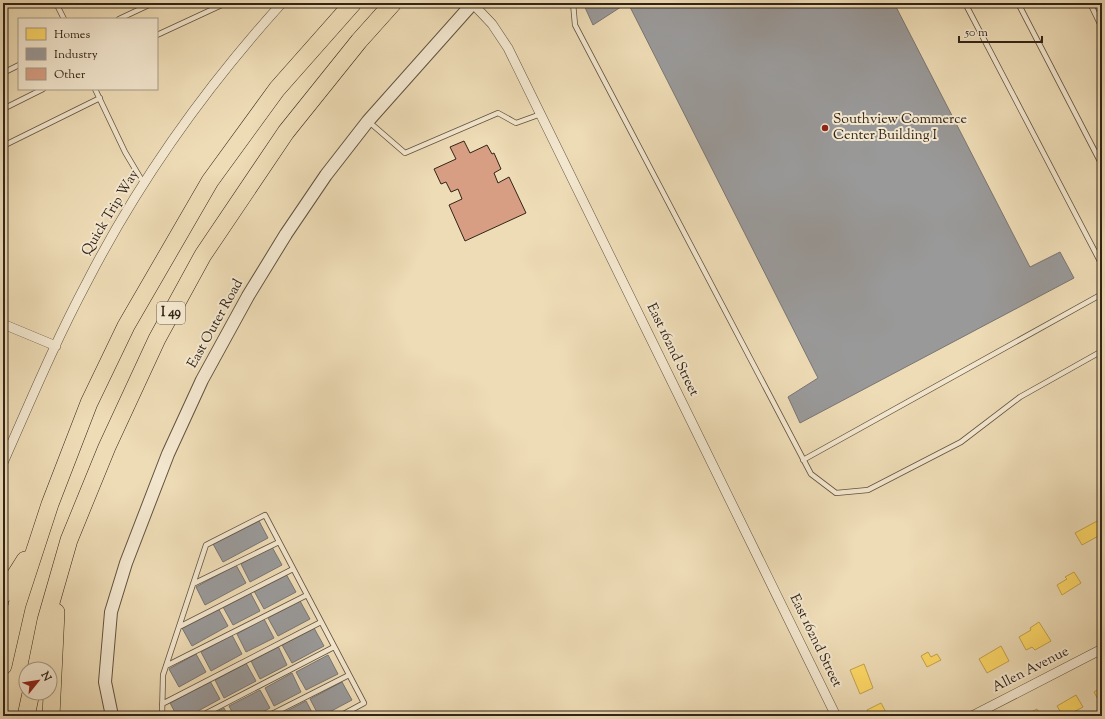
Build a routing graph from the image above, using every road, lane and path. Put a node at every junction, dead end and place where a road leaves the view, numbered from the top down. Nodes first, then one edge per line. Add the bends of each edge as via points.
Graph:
1 (56, 3) edge
2 (153, 3) edge
3 (226, 3) edge
4 (282, 3) edge
5 (353, 3) edge
6 (393, 3) edge
7 (473, 3) edge
8 (573, 3) edge
9 (965, 3) edge
10 (1018, 3) edge
11 (1090, 3) edge
12 (64, 18) edge
13 (121, 18) edge
14 (1102, 28) edge
15 (158, 35) edge
16 (18, 66) edge
17 (3, 73) edge
18 (41, 90) edge
19 (96, 90) edge
20 (100, 98) junction
21 (3, 109) edge
22 (541, 114) junction
23 (368, 122) junction
24 (3, 146) edge
25 (1102, 165) edge
26 (144, 184) junction
27 (1102, 265) edge
28 (1102, 294) edge
29 (3, 324) edge
30 (56, 346) junction
31 (1102, 350) edge
32 (803, 460) junction
33 (3, 463) edge
34 (38, 540) junction
35 (279, 542) junction
36 (293, 569) junction
37 (58, 579) junction
38 (194, 584) junction
39 (3, 595) edge
40 (307, 595) junction
41 (321, 622) junction
42 (179, 627) junction
43 (334, 647) junction
44 (1102, 649) edge
45 (38, 661) edge
46 (3, 666) edge
47 (166, 666) junction
48 (349, 675) junction
49 (29, 701) edge
50 (162, 704) junction
51 (26, 716) edge
52 (51, 716) edge
53 (112, 716) edge
54 (162, 716) edge
55 (201, 716) edge
56 (268, 716) edge
57 (340, 716) edge
58 (836, 716) edge
59 (972, 716) edge

1 - 12 lane
2 - 13 lane
3 - 15 lane
4 - 26 street, Quick Trip Way via 228,66
5 - 34 highway, I 49 via 277,89 210,181 161,263 126,326 89,403
6 - 37 highway, I 49 via 286,132 203,255 157,339 107,447 69,540
7 - 22 street, East 162nd Street via 501,36
7 - 23 street, East Outer Road
8 - 32 lane via 575,25
9 - 27 lane
10 - 25 lane
11 - 14 lane
16 - 17 lane
18 - 21 lane
19 - 20 lane
20 - 24 lane
20 - 26 lane via 125,152
22 - 23 lane via 516,123 498,112 405,153
22 - 58 street, East 162nd Street
23 - 53 street, East Outer Road via 312,195 248,296 202,380 168,454 126,563 111,612 105,682
26 - 30 street, Quick Trip Way via 87,281
28 - 32 lane
29 - 30 street
30 - 33 street, Quick Trip Way
31 - 32 lane via 1020,397 961,442 868,490 836,493 811,474
34 - 39 highway
34 - 46 highway, I 49 via 17,605
35 - 36 lane
35 - 38 lane
35 - 38 lane via 265,515 206,545
36 - 40 lane
36 - 42 lane
37 - 45 highway, I 49
37 - 52 highway
38 - 42 lane
40 - 41 lane
40 - 47 lane
41 - 43 lane
41 - 50 lane
42 - 47 lane
43 - 48 lane
43 - 55 lane
44 - 59 street, Allen Avenue
47 - 50 lane via 163,675
48 - 56 lane
48 - 57 lane via 364,703
49 - 51 highway
50 - 54 lane

